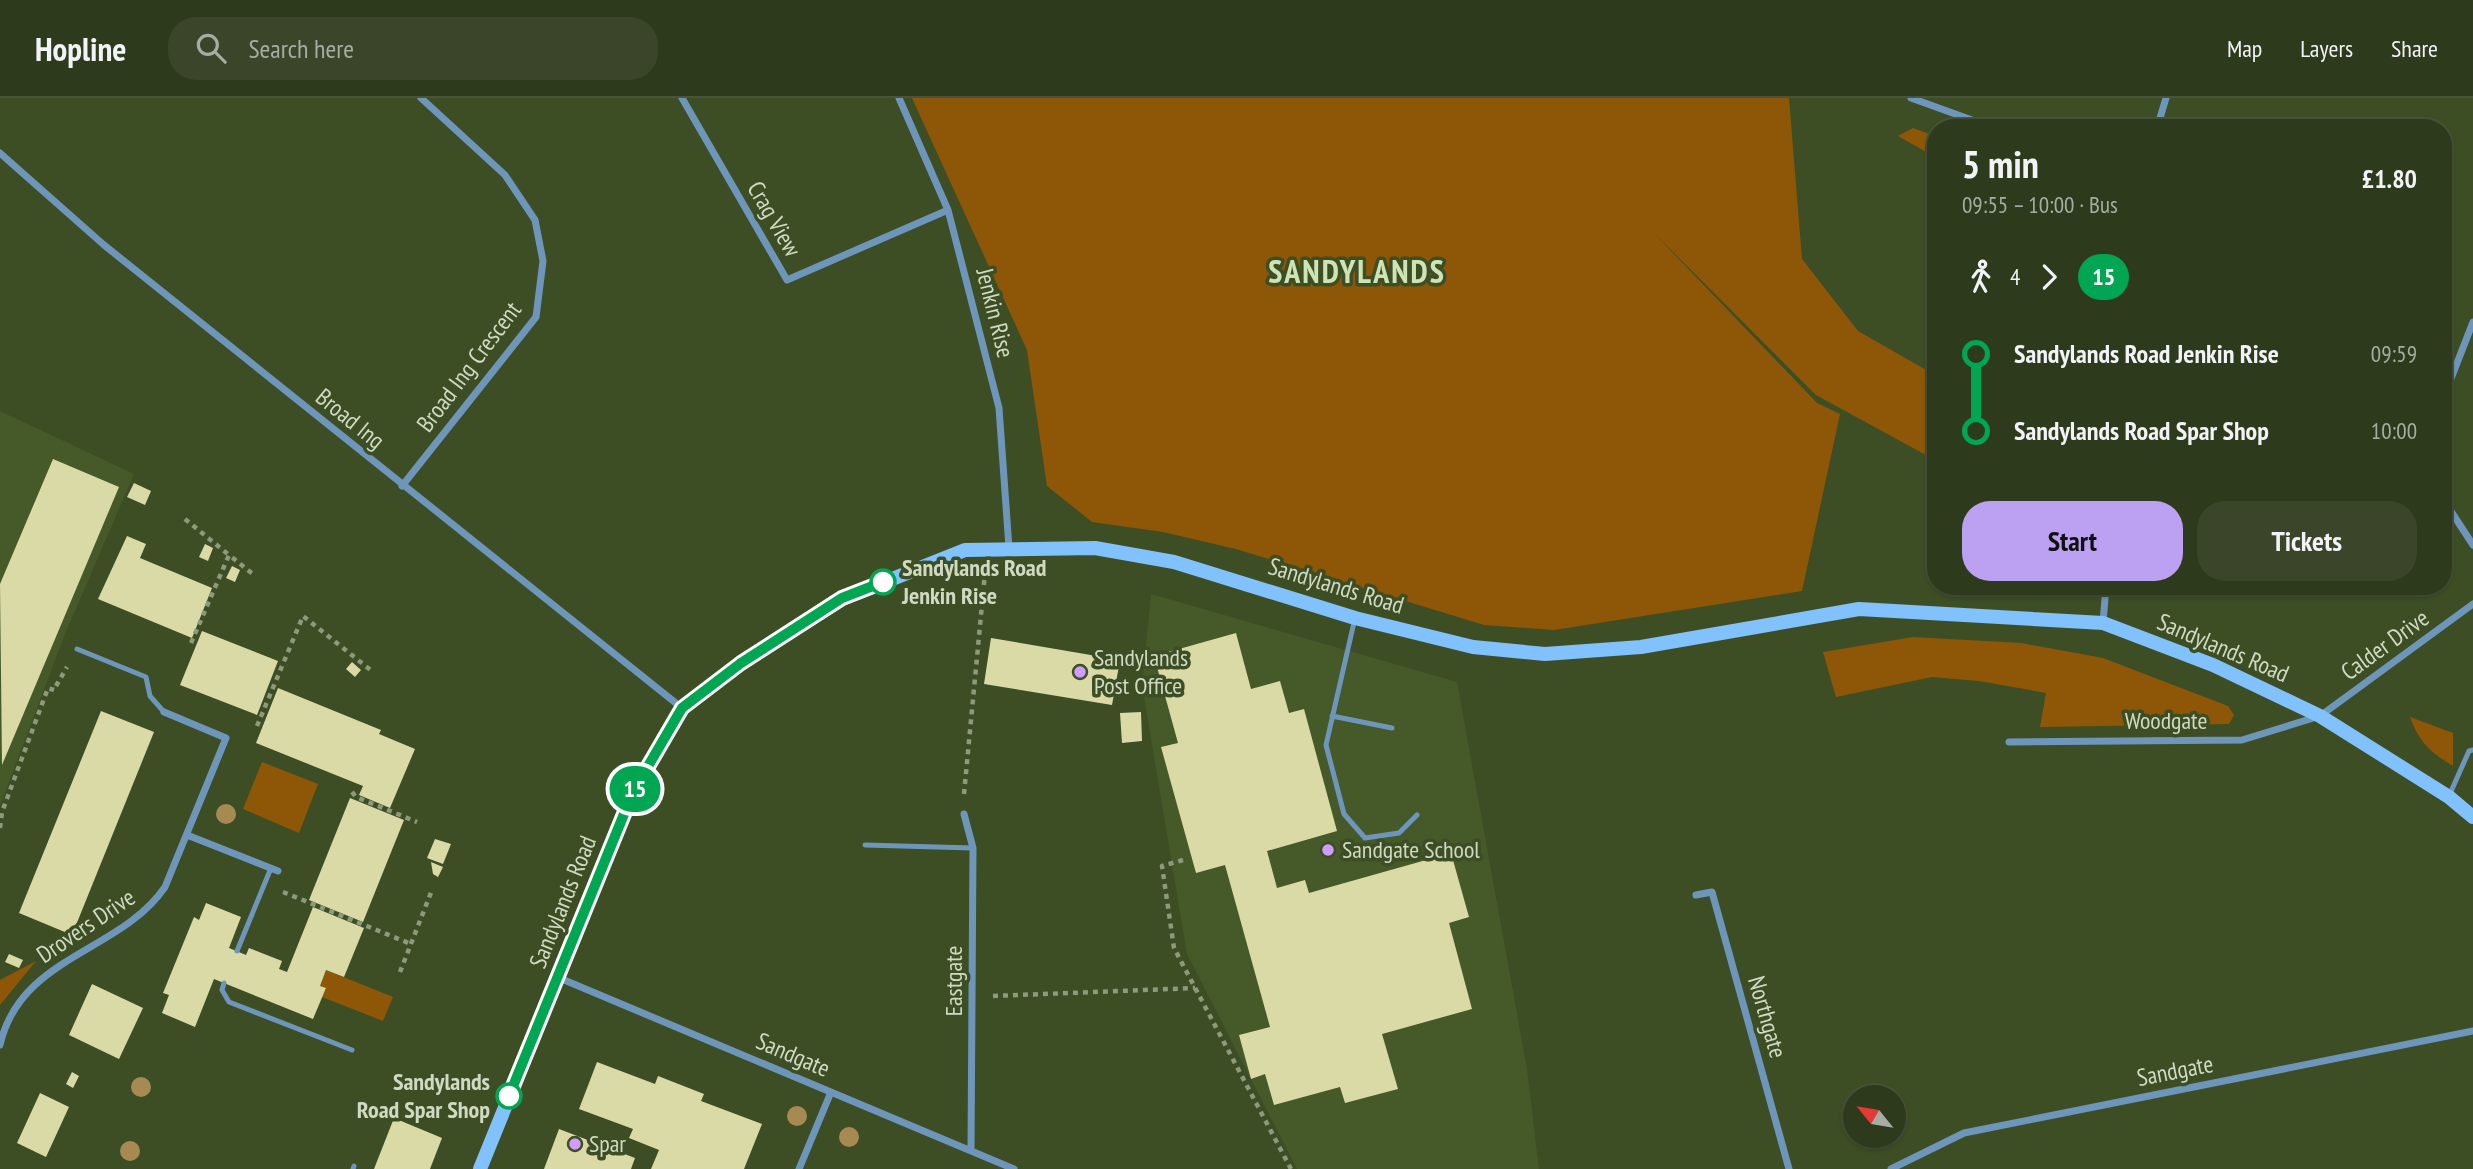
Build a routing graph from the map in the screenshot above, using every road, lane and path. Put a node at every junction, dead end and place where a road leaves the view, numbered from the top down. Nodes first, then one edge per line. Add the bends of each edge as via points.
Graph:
1 (421, 98) edge
2 (682, 98) edge
3 (899, 98) edge
4 (1911, 98) edge
5 (2166, 98) edge
6 (1969, 119) edge
7 (2160, 119) edge
8 (0, 153) edge
9 (948, 210) junction
10 (2473, 322) edge
11 (2452, 376) edge
12 (402, 486) junction
13 (2452, 513) edge
14 (185, 519) dead end
15 (2473, 545) edge
16 (1009, 548) junction
17 (965, 550) junction
18 (229, 555) junction
19 (254, 575) dead end
20 (2105, 595) edge
21 (2473, 604) edge
22 (1355, 618) junction
23 (2103, 623) junction
24 (191, 643) dead end
25 (77, 649) dead end
26 (373, 672) dead end
27 (54, 690) dead end
28 (682, 708) junction
29 (164, 712) joint
30 (1332, 716) junction
31 (2320, 716) junction
32 (257, 726) dead end
33 (1392, 728) dead end
34 (2009, 742) dead end
35 (2473, 750) edge
36 (352, 792) dead end
37 (2449, 797) junction
38 (964, 814) joint
39 (1417, 815) dead end
40 (2473, 817) edge
41 (417, 822) dead end
42 (0, 828) edge
43 (187, 835) junction
44 (865, 845) dead end
45 (973, 848) junction
46 (1183, 860) dead end
47 (274, 869) joint
48 (279, 891) dead end
49 (432, 891) dead end
50 (1696, 895) dead end
51 (411, 944) junction
52 (237, 951) dead end
53 (400, 972) dead end
54 (556, 977) junction
55 (224, 983) dead end
56 (1195, 988) junction
57 (974, 997) junction
58 (2473, 1031) edge
59 (0, 1045) edge
60 (352, 1050) dead end
61 (831, 1092) junction
62 (971, 1150) junction
63 (480, 1169) edge
64 (799, 1169) edge
65 (1014, 1169) edge
66 (1291, 1169) edge
67 (1789, 1169) edge
68 (1891, 1169) edge

1 - 12 street, Broad Ing Crescent via 505,175 535,220 544,261 536,317
2 - 9 street, Crag View via 787,280
3 - 9 street, Jenkin Rise
4 - 6 street
5 - 7 street
8 - 12 street, Broad Ing via 104,245
9 - 16 street, Jenkin Rise via 999,408
10 - 11 street
12 - 28 street, Broad Ing
13 - 15 street
14 - 18 path
16 - 17 street, Sandylands Road
16 - 22 street, Sandylands Road via 1095,548 1174,562
17 - 28 street, Sandylands Road via 842,598 741,663
17 - 38 path via 970,577 985,573 965,759
18 - 19 path
18 - 24 path
20 - 23 street
21 - 31 street, Calder Drive
22 - 23 street, Sandylands Road via 1473,647 1545,654 1641,647 1859,609
22 - 30 lane
23 - 31 street, Sandylands Road via 2213,664
25 - 29 lane via 146,677 150,696
26 - 32 path via 303,616
27 - 42 path via 48,688
28 - 54 street, Sandylands Road via 633,792
29 - 43 street, Drovers Drive via 226,738
30 - 33 lane
30 - 39 lane via 1326,745 1344,814 1365,838 1399,833
31 - 34 street, Woodgate via 2242,740
31 - 37 street, Sandylands Road
35 - 37 lane
36 - 41 path
37 - 40 street, Sandylands Road
38 - 45 street, Eastgate
43 - 47 street
43 - 59 street, Drovers Drive via 153,904 134,921 42,977 19,1004
44 - 45 lane
45 - 57 street, Eastgate
46 - 56 path via 1162,866 1174,948
47 - 52 lane
48 - 51 path
49 - 51 path
50 - 67 street, Northgate via 1712,892
51 - 53 path
54 - 61 street, Sandgate
54 - 63 street, Sandylands Road
55 - 60 lane via 222,990 229,1002
56 - 57 path
56 - 66 path
57 - 62 street, Eastgate
58 - 68 street, Sandgate via 1964,1133
61 - 62 street, Sandgate
61 - 64 street
62 - 65 street, Sandgate

